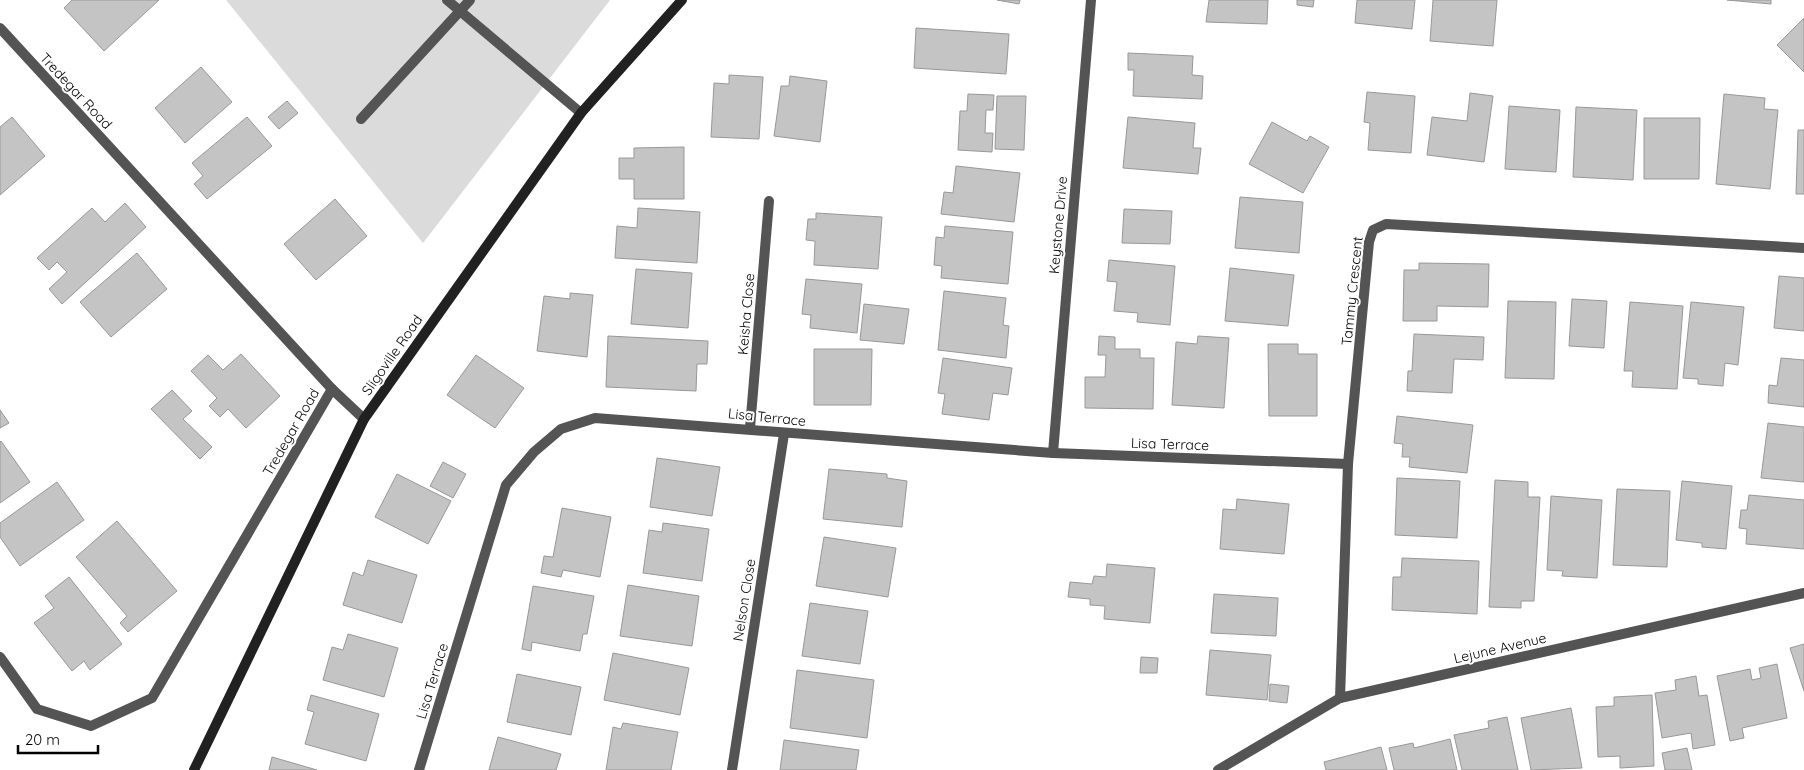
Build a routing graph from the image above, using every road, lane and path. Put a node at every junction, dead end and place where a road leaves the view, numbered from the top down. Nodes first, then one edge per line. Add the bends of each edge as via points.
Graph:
1 (447, 0) edge
2 (470, 0) edge
3 (682, 0) edge
4 (1091, 0) edge
5 (460, 11) junction
6 (0, 28) edge
7 (581, 113) junction
8 (361, 119) dead end
9 (769, 201) dead end
10 (1804, 248) edge
11 (332, 389) junction
12 (364, 419) junction
13 (750, 428) junction
14 (784, 434) junction
15 (1053, 453) junction
16 (1348, 464) junction
17 (1804, 593) edge
18 (0, 657) edge
19 (1340, 698) junction
20 (194, 770) edge
21 (419, 770) edge
22 (732, 770) edge
23 (1218, 770) edge

1 - 5 street
2 - 5 street
3 - 7 street, Sligoville Road
4 - 15 street, Keystone Drive
5 - 7 street
5 - 8 street
6 - 11 street, Tredegar Road
7 - 12 street, Sligoville Road
9 - 13 street, Keisha Close
10 - 16 street, Tammy Crescent via 1379,226 1370,234
11 - 12 street
11 - 18 street, Tredegar Road via 152,698 91,726 38,709
12 - 20 street, Sligoville Road
13 - 14 street, Lisa Terrace
13 - 21 street, Lisa Terrace via 595,418 561,429 534,452 506,485
14 - 15 street, Lisa Terrace
14 - 22 street, Nelson Close
15 - 16 street, Lisa Terrace
16 - 19 street, Tammy Crescent
17 - 19 street, Lejune Avenue
19 - 23 street, Lejune Avenue

